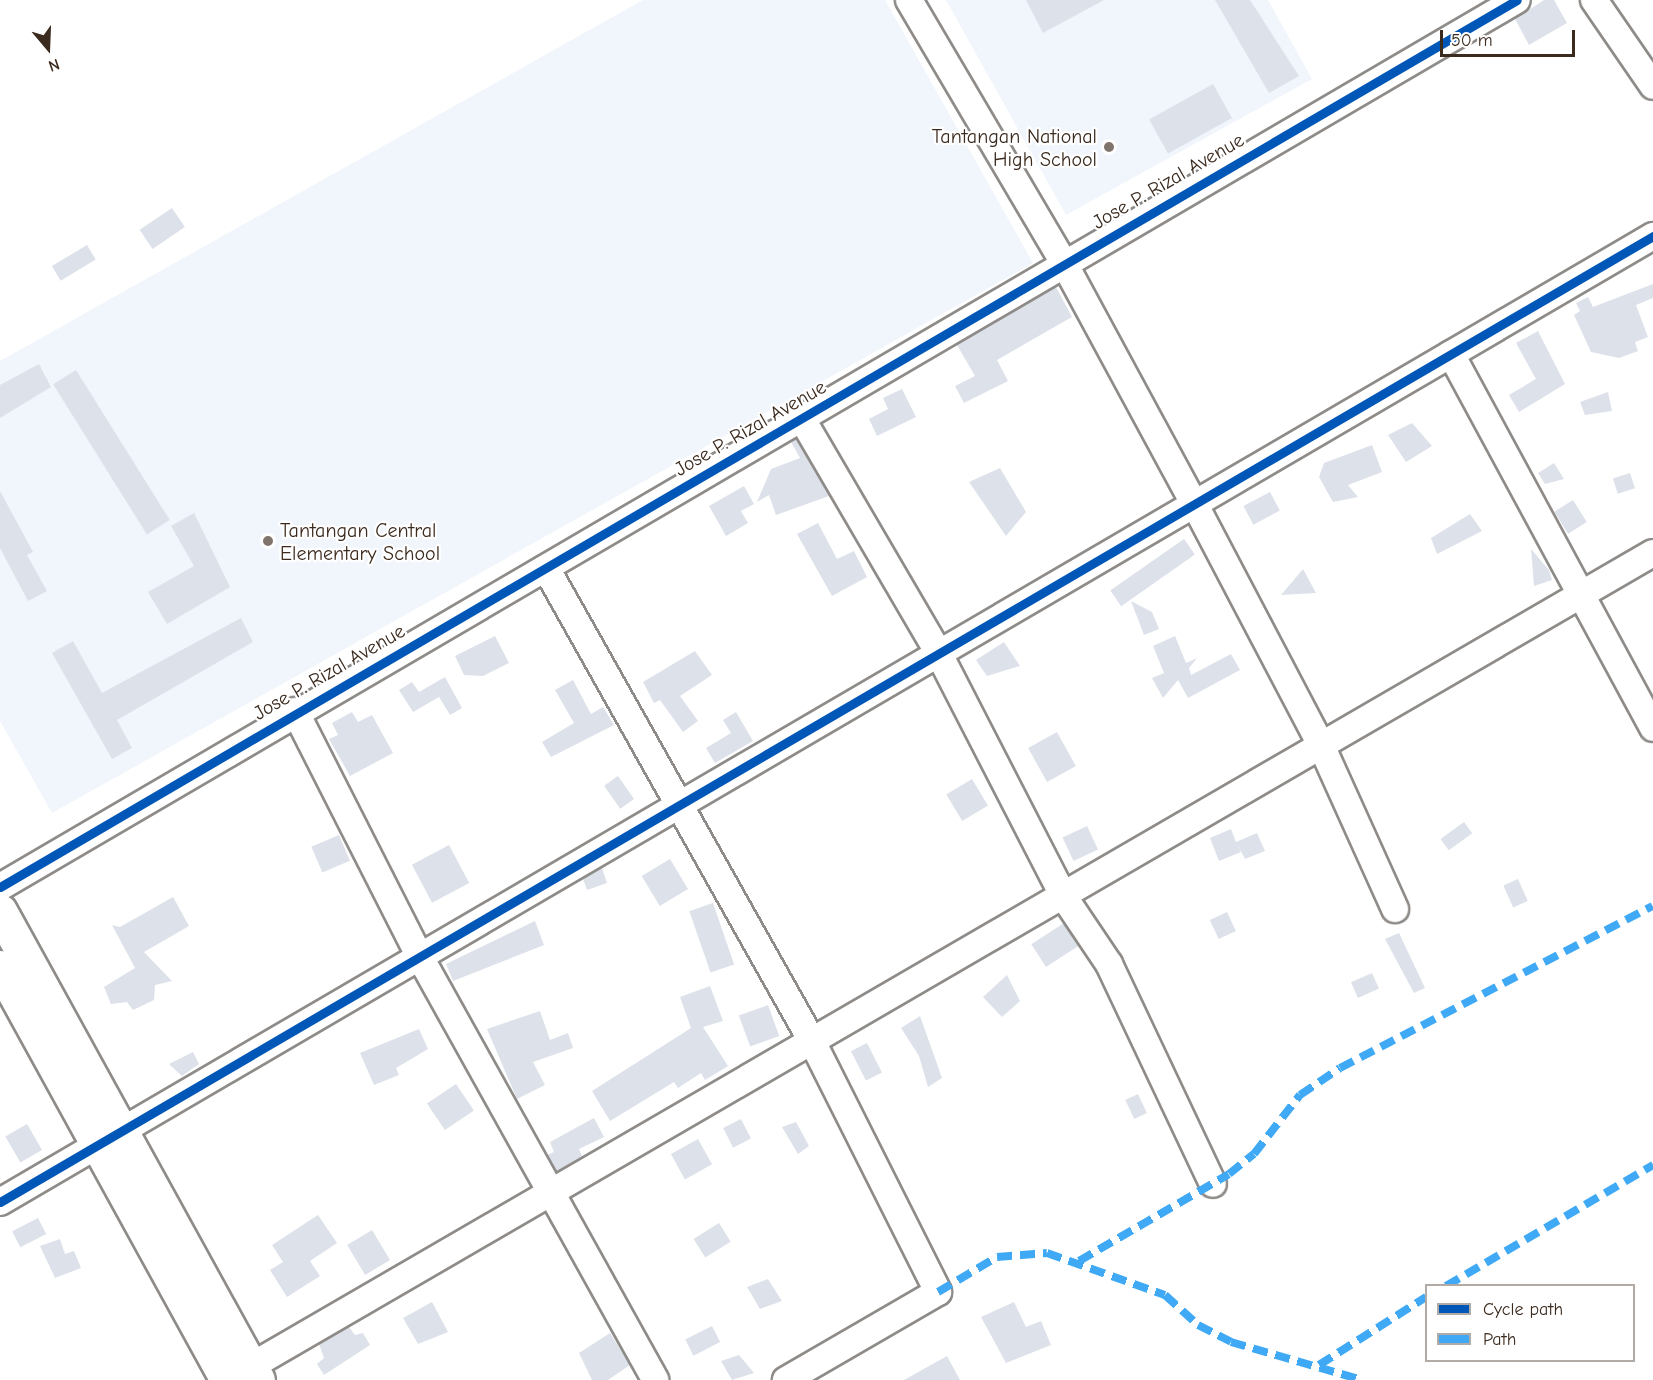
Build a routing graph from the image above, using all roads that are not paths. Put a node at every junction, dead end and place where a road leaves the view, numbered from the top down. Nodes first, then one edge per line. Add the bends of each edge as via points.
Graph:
1 (909, 0) edge
2 (1517, 0) edge
3 (1594, 0) edge
4 (1653, 86) edge
5 (1653, 236) edge
6 (1064, 263) junction
7 (1451, 354) junction
8 (802, 419) junction
9 (1195, 505) junction
10 (1653, 553) edge
11 (546, 568) junction
12 (1577, 596) junction
13 (937, 651) junction
14 (295, 711) junction
15 (1653, 728) edge
16 (1321, 745) junction
17 (678, 804) junction
18 (0, 887) edge
19 (1064, 897) junction
20 (1395, 909) dead end
21 (0, 911) edge
22 (420, 957) junction
23 (0, 967) edge
24 (812, 1041) junction
25 (109, 1138) junction
26 (1213, 1184) dead end
27 (552, 1194) junction
28 (0, 1202) edge
29 (238, 1377) edge
30 (655, 1380) edge
31 (786, 1380) edge

1 - 6 street
2 - 6 street, Jose P. Rizal Avenue
3 - 4 street
5 - 7 street
6 - 8 street, Jose P. Rizal Avenue
6 - 9 street
7 - 9 street
7 - 12 street
8 - 11 street, Jose P. Rizal Avenue
8 - 13 street
9 - 13 street
9 - 16 street
10 - 12 street
11 - 14 street, Jose P. Rizal Avenue
11 - 17 street
12 - 15 street
12 - 16 street
13 - 17 street
13 - 19 street
14 - 18 street, Jose P. Rizal Avenue
14 - 22 street
16 - 19 street
16 - 20 street
17 - 22 street
17 - 24 street
19 - 24 street
19 - 26 street via 1109,964
21 - 25 highway
22 - 25 street
22 - 27 street
23 - 25 highway
24 - 27 street
24 - 31 street via 938,1292
25 - 28 street
25 - 29 highway
27 - 29 street
27 - 30 street

